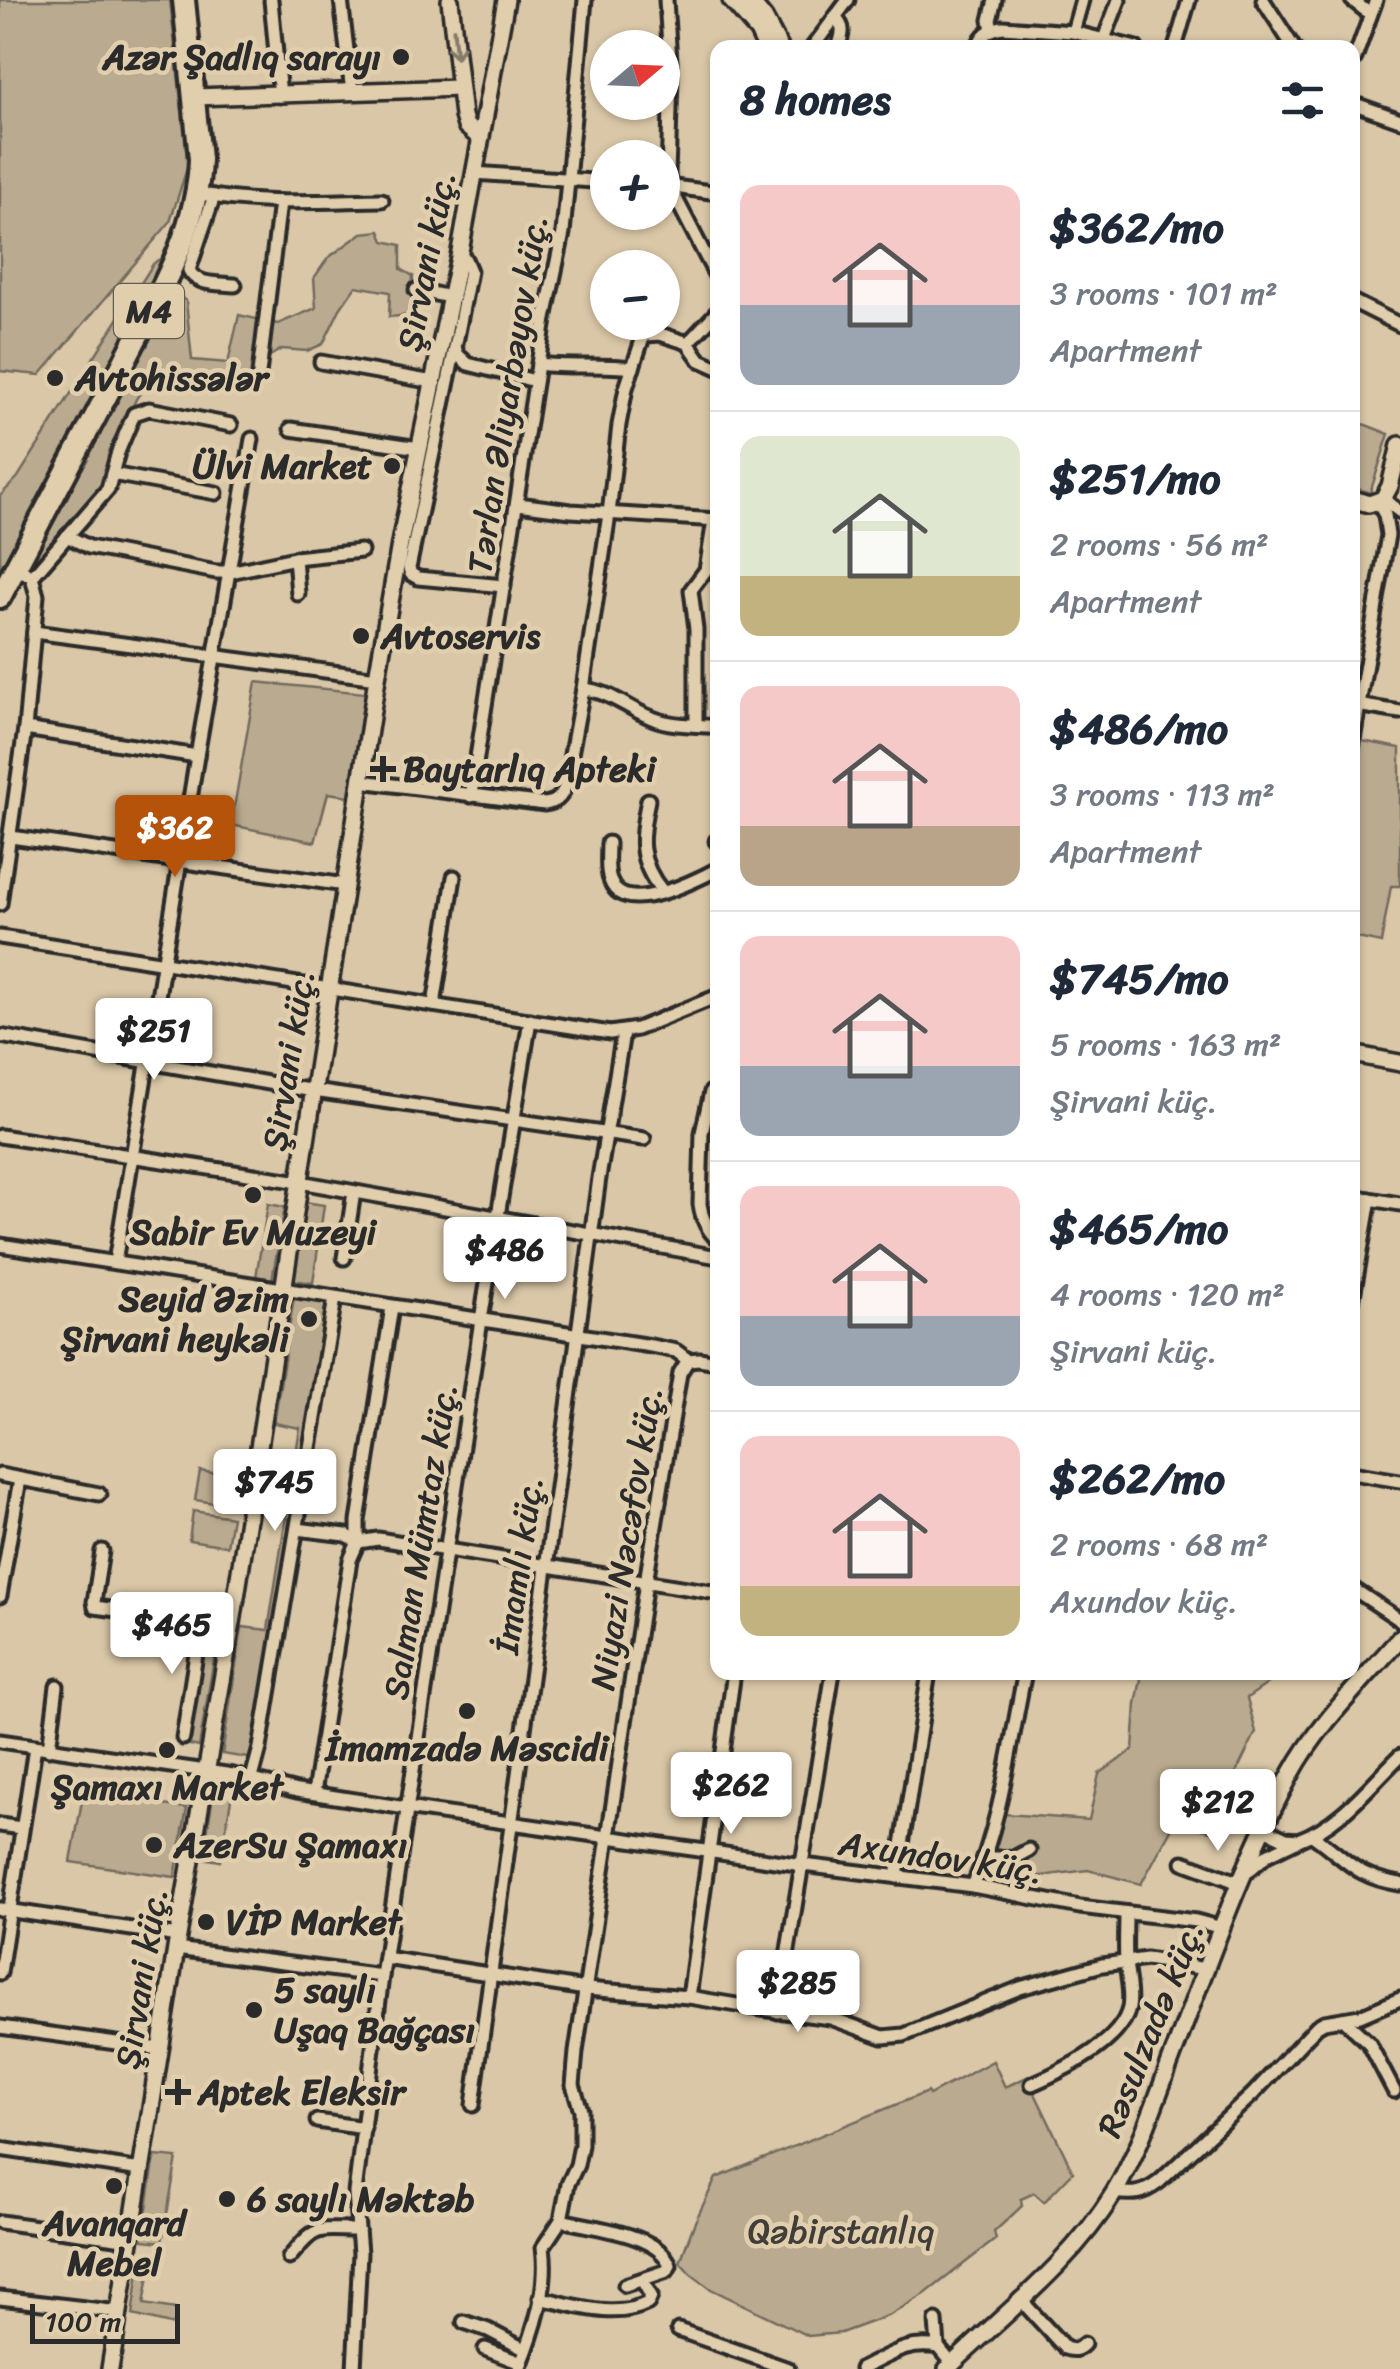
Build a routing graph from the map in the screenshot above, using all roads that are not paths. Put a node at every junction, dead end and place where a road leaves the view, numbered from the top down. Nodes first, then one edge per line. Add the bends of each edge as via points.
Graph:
1 (184, 0) edge
2 (270, 0) edge
3 (341, 0) edge
4 (450, 0) edge
5 (506, 0) edge
6 (585, 0) edge
7 (666, 0) edge
8 (732, 0) edge
9 (749, 0) edge
10 (848, 0) edge
11 (996, 0) edge
12 (1082, 0) edge
13 (1118, 0) edge
14 (1190, 0) edge
15 (1264, 0) edge
16 (1352, 0) edge
17 (1376, 0) edge
18 (1370, 14) junction
19 (835, 19) junction
20 (992, 29) junction
21 (1073, 32) junction
22 (1104, 38) junction
23 (762, 40) edge
24 (776, 40) edge
25 (818, 40) edge
26 (840, 40) edge
27 (982, 40) edge
28 (1110, 40) edge
29 (1178, 40) edge
30 (1289, 40) edge
31 (1360, 42) edge
32 (459, 88) junction
33 (352, 92) junction
34 (280, 96) junction
35 (195, 97) junction
36 (1360, 106) edge
37 (1400, 120) edge
38 (480, 138) junction
39 (667, 140) edge
40 (474, 173) junction
41 (567, 179) junction
42 (590, 181) edge
43 (680, 188) edge
44 (710, 192) edge
45 (205, 195) junction
46 (382, 200) dead end
47 (280, 202) junction
48 (680, 211) edge
49 (459, 257) junction
50 (710, 266) edge
51 (234, 285) dead end
52 (416, 290) dead end
53 (450, 297) junction
54 (1360, 305) edge
55 (710, 320) edge
56 (1400, 325) edge
57 (642, 340) edge
58 (679, 340) edge
59 (688, 343) junction
60 (456, 348) junction
61 (321, 362) dead end
62 (538, 364) junction
63 (710, 364) edge
64 (632, 368) junction
65 (259, 374) dead end
66 (535, 380) junction
67 (433, 382) junction
68 (230, 425) dead end
69 (291, 429) dead end
70 (252, 439) dead end
71 (1400, 445) edge
72 (419, 448) junction
73 (112, 474) junction
74 (216, 493) dead end
75 (1360, 501) edge
76 (1381, 501) junction
77 (518, 504) junction
78 (1400, 512) edge
79 (609, 514) junction
80 (710, 520) edge
81 (67, 536) junction
82 (710, 550) edge
83 (361, 551) dead end
84 (295, 558) junction
85 (24, 572) junction
86 (230, 572) junction
87 (504, 586) junction
88 (298, 594) dead end
89 (0, 597) edge
90 (34, 632) junction
91 (216, 657) junction
92 (377, 678) junction
93 (1360, 684) edge
94 (583, 689) junction
95 (1360, 706) edge
96 (1400, 712) edge
97 (696, 725) junction
98 (710, 726) edge
99 (24, 729) junction
100 (198, 756) junction
101 (361, 781) junction
102 (471, 796) junction
103 (648, 800) dead end
104 (11, 837) junction
105 (608, 844) dead end
106 (181, 860) junction
107 (710, 873) edge
108 (454, 877) dead end
109 (345, 885) junction
110 (663, 892) junction
111 (0, 904) edge
112 (0, 937) edge
113 (164, 963) junction
114 (328, 988) junction
115 (710, 999) edge
116 (434, 1005) junction
117 (530, 1020) junction
118 (623, 1033) junction
119 (0, 1036) edge
120 (1360, 1055) edge
121 (148, 1061) junction
122 (1400, 1062) edge
123 (314, 1090) junction
124 (710, 1092) dead end
125 (515, 1121) junction
126 (606, 1132) junction
127 (0, 1136) edge
128 (644, 1139) dead end
129 (132, 1155) junction
130 (300, 1182) junction
131 (354, 1192) junction
132 (1360, 1197) edge
133 (1370, 1199) junction
134 (1400, 1204) edge
135 (499, 1217) junction
136 (710, 1231) edge
137 (592, 1234) junction
138 (0, 1245) edge
139 (710, 1256) edge
140 (1360, 1256) edge
141 (344, 1258) dead end
142 (115, 1262) junction
143 (283, 1290) junction
144 (335, 1298) junction
145 (392, 1307) junction
146 (482, 1320) junction
147 (578, 1335) junction
148 (688, 1360) junction
149 (710, 1360) edge
150 (1360, 1475) edge
151 (0, 1476) edge
152 (20, 1479) junction
153 (1400, 1480) edge
154 (99, 1494) dead end
155 (297, 1529) junction
156 (358, 1542) junction
157 (447, 1550) junction
158 (102, 1551) dead end
159 (545, 1566) junction
160 (646, 1582) junction
161 (710, 1592) edge
162 (1360, 1593) edge
163 (0, 1596) edge
164 (1400, 1620) edge
165 (201, 1622) junction
166 (231, 1626) junction
167 (1400, 1638) edge
168 (733, 1680) edge
169 (832, 1680) edge
170 (927, 1680) edge
171 (1022, 1680) edge
172 (57, 1686) dead end
173 (183, 1738) dead end
174 (0, 1741) edge
175 (42, 1748) junction
176 (1400, 1756) edge
177 (206, 1770) junction
178 (252, 1778) junction
179 (314, 1793) junction
180 (406, 1808) junction
181 (510, 1823) junction
182 (0, 1825) edge
183 (21, 1828) junction
184 (1265, 1829) junction
185 (1312, 1835) junction
186 (608, 1837) junction
187 (1298, 1840) junction
188 (1029, 1850) dead end
189 (708, 1852) junction
190 (984, 1858) junction
191 (1183, 1862) dead end
192 (803, 1865) junction
193 (896, 1877) junction
194 (1242, 1879) junction
195 (1400, 1884) edge
196 (973, 1886) junction
197 (5, 1910) edge
198 (1126, 1913) junction
199 (1222, 1928) junction
200 (177, 1942) junction
201 (385, 1958) junction
202 (1126, 1960) junction
203 (1206, 1969) junction
204 (0, 1972) edge
205 (382, 1976) junction
206 (492, 1976) junction
207 (586, 1989) junction
208 (689, 1996) junction
209 (1400, 1999) edge
210 (778, 2012) junction
211 (1343, 2020) junction
212 (0, 2027) edge
213 (160, 2049) junction
214 (1032, 2084) dead end
215 (1394, 2091) dead end
216 (473, 2105) dead end
217 (317, 2121) dead end
218 (364, 2128) junction
219 (0, 2148) edge
220 (142, 2170) junction
221 (1114, 2192) junction
222 (562, 2220) junction
223 (0, 2222) edge
224 (358, 2230) junction
225 (130, 2240) junction
226 (290, 2258) dead end
227 (642, 2280) junction
228 (624, 2285) dead end
229 (0, 2298) edge
230 (540, 2298) junction
231 (1020, 2300) junction
232 (119, 2312) junction
233 (936, 2321) dead end
234 (464, 2322) dead end
235 (678, 2330) dead end
236 (1084, 2344) dead end
237 (938, 2347) junction
238 (485, 2349) dead end
239 (522, 2361) edge
240 (950, 2367) edge
241 (110, 2369) edge
242 (354, 2369) edge
243 (788, 2369) edge
244 (861, 2369) edge

1 - 35 highway, M4
2 - 34 street
3 - 33 street
4 -> 32 main road
5 - 38 main road, Şirvani küç.
6 - 41 street, Tərlan Əliyarbəyov küç.
7 - 39 street
8 - 23 main road
9 - 24 main road
10 - 19 street
11 - 20 street
12 - 21 street
13 - 22 street
14 - 29 street
15 - 30 street
16 - 18 street
17 - 18 street
18 - 31 street
19 - 25 street
19 - 26 street
20 - 21 street
20 - 27 street
21 - 22 street
22 - 28 street
32 - 33 main road
32 - 38 main road via 466,126
33 - 34 main road
34 - 35 main road
35 - 45 highway, M4
36 - 37 street
38 - 40 main road, Şirvani küç.
40 - 41 street
40 - 49 main road, Şirvani küç.
41 - 42 street
41 - 62 street, Tərlan Əliyarbəyov küç.
43 - 44 street
45 - 47 street
45 - 51 street via 189,270 200,281
45 - 85 highway, M4
46 - 47 street
47 - 65 street
48 - 50 street
49 - 53 main road, Şirvani küç.
49 - 60 street via 468,264 470,280
52 - 53 street
53 - 67 main road, Şirvani küç.
54 - 56 street
55 - 59 street
57 - 64 street
58 - 59 street
59 - 63 street
60 - 66 street via 468,364
60 - 87 street via 409,568 418,578
61 - 67 street
62 - 64 street
62 - 66 street, Tərlan Əliyarbəyov küç.
64 - 79 street
66 - 77 street, Tərlan Əliyarbəyov küç.
67 - 72 main road, Şirvani küç.
68 - 73 street via 141,410 130,421
69 - 72 street
70 - 86 street
71 - 76 main road
72 - 92 main road, Şirvani küç.
73 - 74 street
73 - 81 street
75 - 76 main road
76 - 78 street
76 - 93 street via 1388,535
77 - 79 street
77 - 87 street, Tərlan Əliyarbəyov küç.
79 - 80 street
79 - 94 street
81 - 85 street
81 - 86 street via 90,548
82 - 97 street via 691,590
83 - 84 street
84 - 86 street
84 - 88 street
85 - 89 highway, M4
85 - 90 street via 37,596
86 - 91 street
87 - 102 street, Tərlan Əliyarbəyov küç.
90 - 91 street
90 - 99 street
91 - 92 street
91 - 100 street
92 - 101 main road, Şirvani küç.
94 - 97 street via 663,722
94 - 102 street via 561,797 545,804
95 - 96 street
97 - 98 street
99 - 100 street
99 - 104 street
100 - 106 street
101 - 102 street
101 - 109 main road, Şirvani küç.
103 - 110 street via 642,847
104 - 106 street
104 - 111 street
105 - 110 street via 608,874 617,892
106 - 109 street
106 - 113 street
107 - 110 street
108 - 116 street
109 - 114 main road, Şirvani küç.
112 - 113 street
113 - 114 street
113 - 121 street
114 - 116 street
114 - 123 main road, Şirvani küç.
115 - 118 street
116 - 117 street
117 - 118 street
117 - 125 street, Salman Mümtaz küç.
118 - 126 street, İmamlı küç.
119 - 121 street
120 - 122 main road
121 - 123 street
121 - 129 street
123 - 125 street
123 - 130 main road, Şirvani küç.
124 - 136 street via 700,1204
125 - 126 street
125 - 135 street, Salman Mümtaz küç.
126 - 128 street
126 - 137 street, İmamlı küç.
127 - 129 street
129 - 130 street
129 - 142 street
130 - 131 street
130 - 143 main road, Şirvani küç.
131 - 135 street
131 - 141 street
132 - 133 street
133 - 134 street
133 - 140 street
135 - 137 street
135 - 146 street, Salman Mümtaz küç.
137 - 139 street
137 - 147 street, İmamlı küç.
138 - 142 street
142 - 143 street
143 - 144 street
143 - 166 main road, Şirvani küç.
144 - 145 street
144 - 155 street
145 - 146 street
145 - 156 street
146 - 147 street
146 - 157 street, Salman Mümtaz küç.
147 - 148 street via 664,1349
147 - 159 street, İmamlı küç.
148 - 149 street
148 - 160 street, Niyazi Nəcəfov küç. via 680,1373
150 - 153 street
151 - 152 street
152 - 154 street
152 - 163 street
155 - 156 street
155 - 178 street
156 - 157 street
156 - 179 street
157 - 159 street
157 - 180 street, Salman Mümtaz küç.
158 - 165 street via 95,1607
159 - 160 street
159 - 181 street, İmamlı küç.
160 - 161 street
160 - 186 street, Niyazi Nəcəfov küç.
162 - 164 street
165 - 166 street
165 - 173 street
166 - 177 main road, Şirvani küç.
167 - 184 main road, Rəsulzadə küç. via 1302,1756
168 - 189 street
169 - 192 street
170 - 193 street
171 - 190 street
172 - 175 street
174 - 175 street, Axundov küç.
175 - 177 street, Axundov küç.
175 - 183 street
176 - 185 street
177 - 178 street, Axundov küç.
177 - 200 main road, Şirvani küç.
178 - 179 street, Axundov küç.
179 - 180 street, Axundov küç.
180 - 181 street, Axundov küç.
180 - 201 street, Salman Mümtaz küç.
181 - 186 street, Axundov küç.
181 - 206 street, İmamlı küç.
182 - 183 street
183 - 197 street
184 - 187 street
184 - 194 main road, Rəsulzadə küç.
185 - 187 street
185 - 195 street via 1354,1869
186 - 189 street, Axundov küç.
186 - 207 street, Niyazi Nəcəfov küç.
187 - 194 street via 1267,1855
188 - 190 street via 1014,1858
189 - 192 street, Axundov küç.
189 - 208 street
190 - 196 street
191 - 194 street
192 - 193 street, Axundov küç.
192 - 210 street
193 - 196 street, Axundov küç.
194 - 199 main road, Rəsulzadə küç.
196 - 198 street, Axundov küç.
197 - 200 street
197 - 204 street
198 - 199 street, Axundov küç.
198 - 202 street
199 - 203 main road, Rəsulzadə küç.
200 - 205 street
200 - 213 main road, Şirvani küç.
201 - 205 street, Salman Mümtaz küç.
201 - 206 street
202 - 203 street
202 - 210 street via 1020,1988 892,2037 831,2018
202 - 214 street via 1130,2000 1120,2028
203 - 221 main road, Rəsulzadə küç.
205 - 218 street, Salman Mümtaz küç.
206 - 207 street
206 - 216 street, İmamlı küç.
207 - 208 street
207 - 222 street, Niyazi Nəcəfov küç. via 573,2074 581,2145
208 - 210 street
209 - 211 street
211 - 215 street via 1370,2042
211 - 221 street via 1317,2026 1159,2182 1144,2193
212 - 213 street
213 - 220 main road, Şirvani küç.
217 - 218 street
218 - 224 street, Salman Mümtaz küç.
219 - 220 street
220 - 225 main road, Şirvani küç.
221 - 231 main road, Rəsulzadə küç. via 1080,2240
222 - 227 street via 653,2244 670,2265
222 - 230 street, Niyazi Nəcəfov küç. via 543,2247
223 - 225 street
224 - 226 street via 310,2232
224 - 242 street, Salman Mümtaz küç.
225 - 232 main road, Şirvani küç.
227 - 228 street
227 - 230 street via 648,2303 625,2310
229 - 232 street
230 - 239 street, Niyazi Nəcəfov küç.
231 - 236 street via 1066,2348
231 - 240 main road, Rəsulzadə küç.
232 - 241 main road, Şirvani küç.
233 - 237 street
234 - 239 street via 488,2330
235 - 243 street
237 - 240 street
237 - 244 street via 910,2345
238 - 239 street

